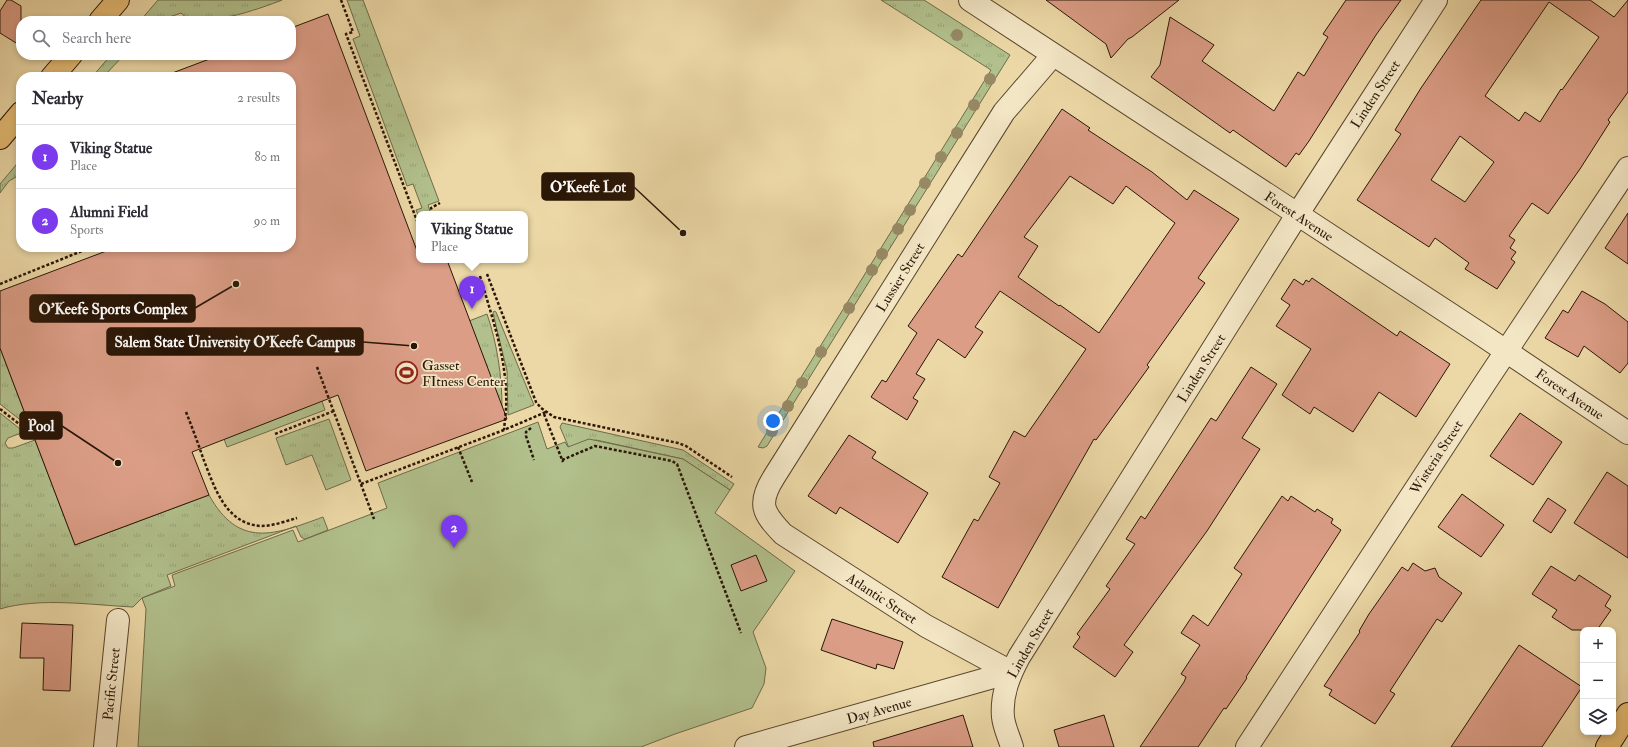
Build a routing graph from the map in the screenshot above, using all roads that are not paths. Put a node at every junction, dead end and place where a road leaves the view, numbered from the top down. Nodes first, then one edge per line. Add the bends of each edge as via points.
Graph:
1 (118, 0) edge
2 (970, 0) edge
3 (1436, 0) edge
4 (104, 16) edge
5 (1053, 55) junction
6 (67, 60) edge
7 (56, 72) edge
8 (16, 120) edge
9 (0, 138) edge
10 (1628, 168) edge
11 (1297, 215) junction
12 (1506, 351) junction
13 (1628, 433) edge
14 (765, 510) joint
15 (118, 620) dead end
16 (1011, 672) junction
17 (1628, 714) edge
18 (105, 747) edge
19 (746, 747) edge
20 (1012, 747) edge
21 (1247, 747) edge
22 (1607, 747) edge

1 - 4 main road
2 - 5 street, Forest Avenue
3 - 11 street, Linden Street
5 - 11 street, Forest Avenue
5 - 14 street, Lussier Street via 995,125 772,480 764,496
6 - 7 main road
8 - 9 main road
10 - 12 street, Wisteria Street
11 - 12 street, Forest Avenue
11 - 16 street, Linden Street
12 - 13 street, Forest Avenue
12 - 21 street, Wisteria Street
14 - 16 street, Atlantic Street via 783,534 926,626
15 - 18 street, Pacific Street
16 - 19 street, Day Avenue
16 - 20 street, Linden Street via 1004,695 1003,718
17 - 22 main road

